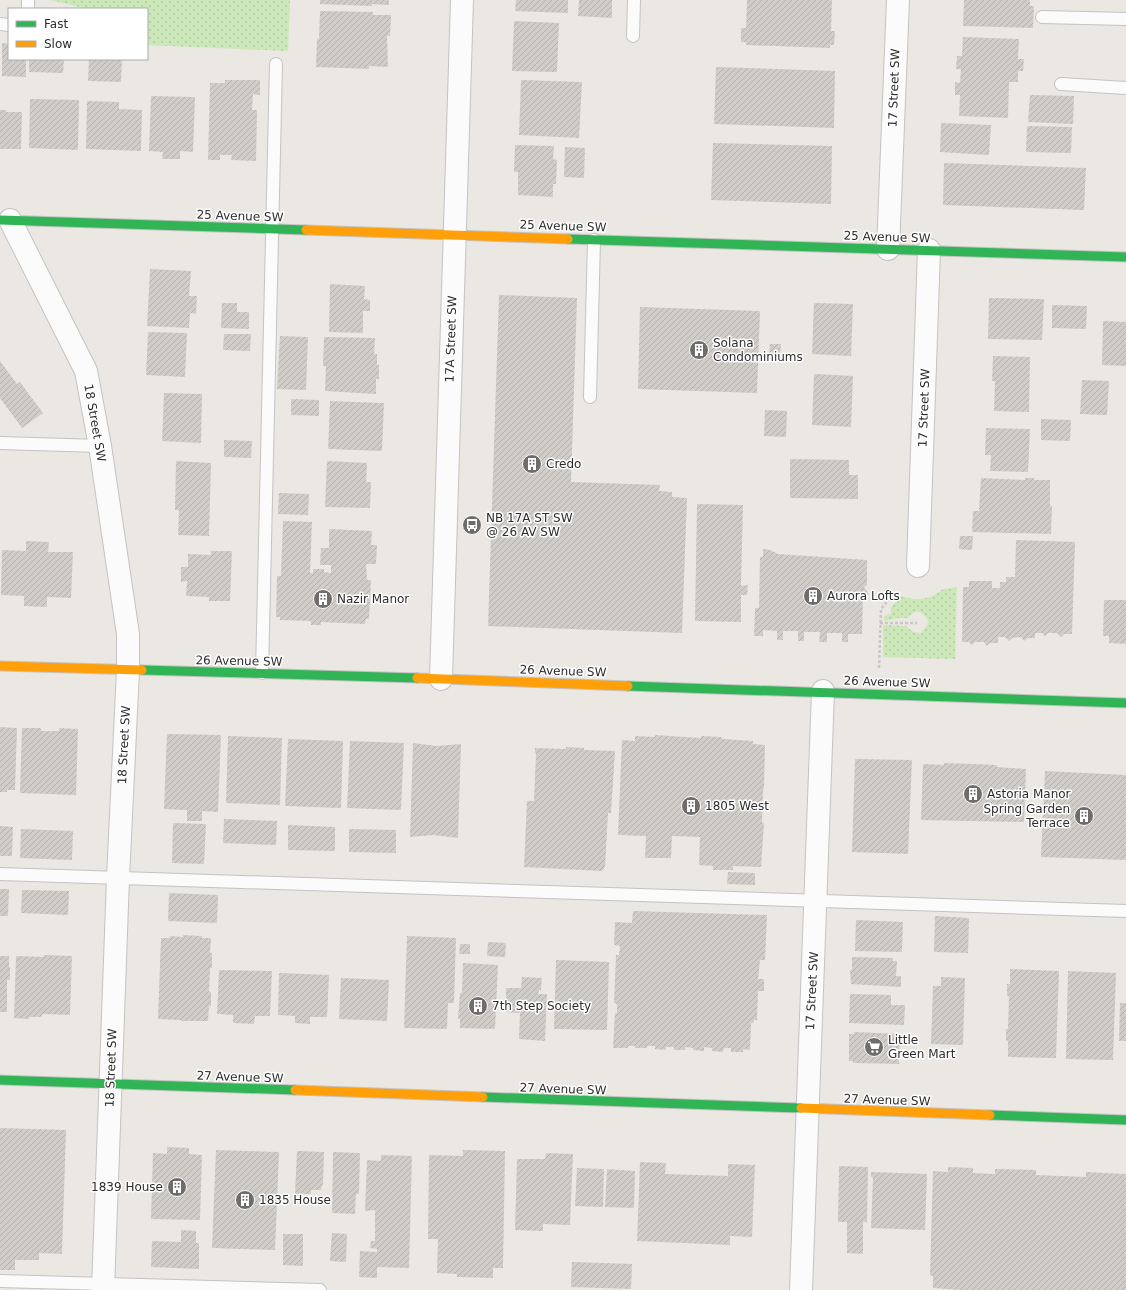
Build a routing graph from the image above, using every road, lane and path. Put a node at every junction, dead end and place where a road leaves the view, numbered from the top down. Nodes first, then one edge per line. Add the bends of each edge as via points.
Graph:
1 (462, 0) edge
2 (634, 0) edge
3 (898, 0) edge
4 (1042, 17) dead end
5 (1126, 19) edge
6 (633, 36) dead end
7 (276, 64) dead end
8 (1061, 84) dead end
9 (1126, 88) edge
10 (5, 220) edge
11 (272, 229) junction
12 (454, 235) junction
13 (594, 240) junction
14 (888, 249) junction
15 (929, 250) junction
16 (1126, 257) edge
17 (590, 397) dead end
18 (0, 443) edge
19 (100, 446) junction
20 (918, 566) dead end
21 (894, 593) dead end
22 (880, 623) junction
23 (917, 624) dead end
24 (0, 666) edge
25 (879, 668) dead end
26 (128, 670) junction
27 (262, 673) junction
28 (441, 679) junction
29 (823, 691) junction
30 (1126, 703) edge
31 (0, 874) edge
32 (118, 878) junction
33 (816, 901) junction
34 (1126, 911) edge
35 (0, 1080) edge
36 (110, 1084) junction
37 (806, 1109) junction
38 (1126, 1120) edge
39 (0, 1281) edge
40 (103, 1287) edge
41 (320, 1290) edge
42 (801, 1290) edge

1 - 12 street, 17A Street SW
2 - 6 lane
3 - 14 street, 17 Street SW
4 - 5 lane
7 - 11 lane
8 - 9 lane
10 - 11 street, 25 Avenue SW
10 - 19 street, 18 Street SW via 86,371
11 - 12 street, 25 Avenue SW
11 - 27 lane
12 - 13 street, 25 Avenue SW
12 - 28 street, 17A Street SW
13 - 14 street, 25 Avenue SW
13 - 17 lane
14 - 15 street, 25 Avenue SW
15 - 16 street, 25 Avenue SW
15 - 20 street, 17 Street SW
18 - 19 lane
19 - 26 street, 18 Street SW via 128,634
21 - 22 path via 881,609
22 - 23 path
22 - 25 path
24 - 26 street, 26 Avenue SW
26 - 27 street, 26 Avenue SW
26 - 32 street, 18 Street SW
27 - 28 street, 26 Avenue SW
28 - 29 street, 26 Avenue SW
29 - 30 street, 26 Avenue SW
29 - 33 street, 17 Street SW
31 - 32 lane
32 - 33 lane
32 - 36 street, 18 Street SW
33 - 34 lane
33 - 37 street, 17 Street SW
35 - 36 street, 27 Avenue SW
36 - 37 street, 27 Avenue SW
36 - 40 street, 18 Street SW
37 - 38 street, 27 Avenue SW
37 - 42 street, 17 Street SW
39 - 40 lane
40 - 41 lane

